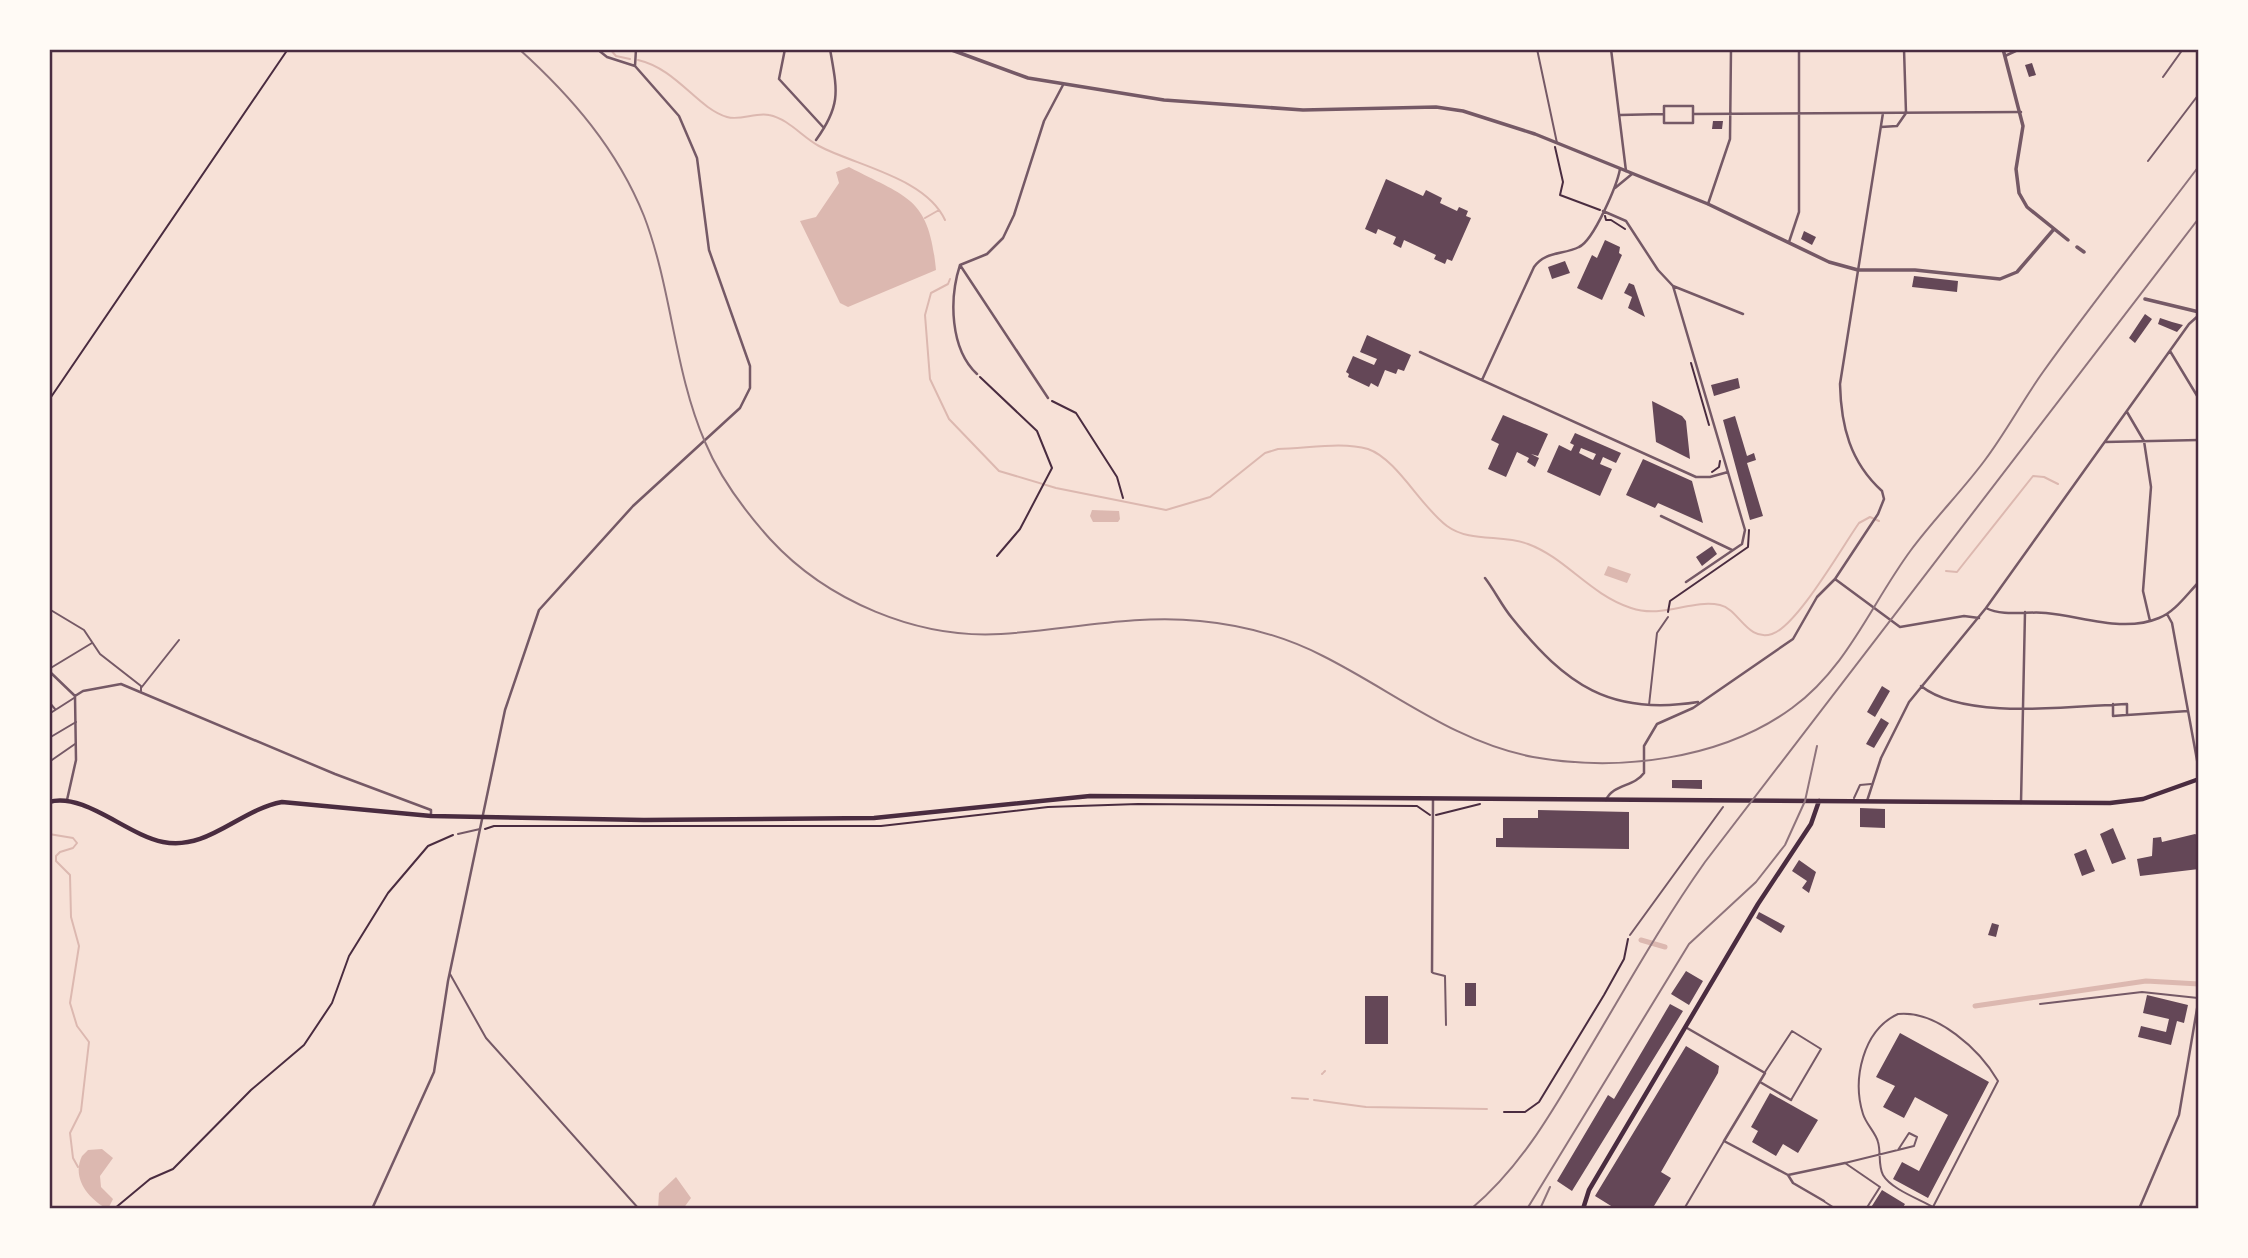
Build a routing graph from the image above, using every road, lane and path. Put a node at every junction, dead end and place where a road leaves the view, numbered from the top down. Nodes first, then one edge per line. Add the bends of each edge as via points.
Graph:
1 (288, 49) edge
2 (597, 49) edge
3 (636, 49) edge
4 (785, 49) edge
5 (830, 49) edge
6 (948, 49) edge
7 (1537, 49) edge
8 (1611, 49) edge
9 (1731, 49) edge
10 (1799, 49) edge
11 (1904, 49) edge
12 (2003, 49) edge
13 (2020, 49) edge
14 (2183, 49) edge
15 (2005, 57) junction
16 (635, 64) junction
17 (2163, 77) dead end
18 (1064, 84) junction
19 (2199, 94) edge
20 (2021, 112) junction
21 (1730, 113) junction
22 (1799, 113) junction
23 (1882, 113) junction
24 (1906, 113) junction
25 (1620, 114) junction
26 (1664, 114) junction
27 (1693, 114) junction
28 (1881, 127) junction
29 (824, 128) junction
30 (817, 140) dead end
31 (1557, 144) junction
32 (2148, 161) dead end
33 (1620, 169) junction
34 (1626, 171) junction
35 (1632, 174) junction
36 (1615, 188) junction
37 (1708, 204) junction
38 (1603, 211) junction
39 (2054, 229) junction
40 (1628, 231) dead end
41 (2068, 240) dead end
42 (1789, 242) junction
43 (2077, 247) dead end
44 (2084, 252) dead end
45 (960, 265) junction
46 (1858, 270) junction
47 (1673, 286) junction
48 (2145, 299) dead end
49 (2199, 313) edge
50 (1743, 314) dead end
51 (2170, 351) junction
52 (1420, 352) dead end
53 (1688, 354) dead end
54 (976, 374) joint
55 (1482, 380) junction
56 (1048, 398) joint
57 (2199, 399) edge
58 (49, 400) edge
59 (2127, 412) junction
60 (1710, 429) dead end
61 (2199, 440) edge
62 (2144, 441) junction
63 (2105, 442) junction
64 (1720, 460) dead end
65 (1728, 472) junction
66 (1713, 476) junction
67 (1123, 498) dead end
68 (1661, 516) dead end
69 (1732, 551) junction
70 (997, 556) dead end
71 (1485, 578) dead end
72 (1835, 579) junction
73 (1686, 582) dead end
74 (2199, 582) edge
75 (1986, 608) junction
76 (49, 609) edge
77 (1668, 609) dead end
78 (2025, 612) junction
79 (2166, 614) junction
80 (1668, 616) joint
81 (1979, 618) junction
82 (2150, 621) junction
83 (179, 640) dead end
84 (93, 643) junction
85 (49, 670) edge
86 (1921, 686) junction
87 (141, 690) junction
88 (75, 697) junction
89 (1702, 701) junction
90 (49, 702) edge
91 (2113, 704) junction
92 (1649, 705) junction
93 (2023, 707) junction
94 (56, 710) junction
95 (2188, 711) junction
96 (49, 714) edge
97 (2127, 715) junction
98 (76, 721) junction
99 (49, 738) edge
100 (75, 744) junction
101 (49, 762) edge
102 (2199, 771) edge
103 (2199, 779) edge
104 (1872, 784) junction
105 (1433, 799) junction
106 (1488, 799) junction
107 (67, 800) junction
108 (1606, 800) junction
109 (1819, 801) junction
110 (1854, 801) junction
111 (1867, 801) junction
112 (49, 802) edge
113 (2021, 803) junction
114 (1723, 807) dead end
115 (1433, 815) junction
116 (431, 816) junction
117 (483, 818) junction
118 (481, 828) junction
119 (458, 834) joint
120 (1630, 935) joint
121 (1432, 972) joint
122 (450, 974) junction
123 (2199, 998) edge
124 (2040, 1004) dead end
125 (2198, 1005) edge
126 (1446, 1026) dead end
127 (1687, 1028) junction
128 (1765, 1073) junction
129 (1760, 1082) junction
130 (1791, 1100) joint
131 (1504, 1112) dead end
132 (1724, 1140) junction
133 (1898, 1150) junction
134 (1880, 1153) junction
135 (1845, 1163) junction
136 (1788, 1175) junction
137 (1824, 1202) joint
138 (114, 1209) edge
139 (372, 1209) edge
140 (639, 1209) edge
141 (1583, 1209) edge
142 (1684, 1209) edge
143 (1836, 1209) edge
144 (1866, 1209) edge
145 (2139, 1209) edge

1 - 58 path
2 - 16 street via 607,57
3 - 16 street
4 - 29 street via 779,79
5 - 29 street via 837,101
6 - 18 street via 1016,74
7 - 31 lane
8 - 25 street
9 - 21 street
10 - 22 street
11 - 24 street
12 - 15 street
13 - 15 street
14 - 17 lane
15 - 20 street
16 - 117 street via 679,116 694,150 709,250 747,353 750,388 740,408 633,506 539,610 505,710
18 - 31 street via 1164,100 1303,110 1443,107
18 - 45 street via 1044,121 1003,238 987,254
19 - 32 lane
20 - 24 street
20 - 39 street via 2018,193 2027,207
21 - 22 street
21 - 27 street
21 - 37 street via 1730,139
22 - 23 street
22 - 42 street via 1799,212
23 - 24 street
23 - 28 street
24 - 28 street via 1897,126
25 - 26 street
25 - 34 street
26 - 27 street via 1664,106 1693,106
26 - 27 street via 1664,123 1693,123
28 - 46 street
29 - 30 street
31 - 33 street
31 - 38 path via 1554,149 1563,182 1560,195
33 - 34 street
33 - 36 street
34 - 35 street
35 - 36 street
35 - 37 street
36 - 38 street
37 - 42 street
38 - 40 path via 1606,220
38 - 47 street via 1626,221
38 - 55 street via 1580,247 1538,261
39 - 41 street
39 - 46 street via 2017,272 2000,279 1915,270
42 - 46 street
43 - 44 street
45 - 54 street via 957,345
45 - 56 street
46 - 72 street via 1843,354 1840,405 1855,458 1884,499
47 - 50 street
47 - 65 street
48 - 49 street
49 - 51 street
51 - 57 street
51 - 59 street
52 - 55 street
53 - 60 path
54 - 70 path via 1041,437 1052,468 1020,529
55 - 66 street via 1696,477
56 - 67 path via 1076,413 1117,477
59 - 62 street
59 - 63 street
61 - 62 street
62 - 63 street
62 - 82 street via 2151,506 2143,591
63 - 75 street
64 - 66 path
65 - 66 street
65 - 69 street via 1745,535
68 - 69 street
69 - 73 street
71 - 92 street via 1513,619 1577,684 1617,700
72 - 81 street via 1900,627 1964,616
72 - 89 street via 1817,597 1793,639
74 - 79 street
75 - 78 street
75 - 81 street
76 - 84 lane via 84,630
77 - 80 path
78 - 82 street via 2117,623
78 - 93 street
79 - 82 street
79 - 95 street via 2172,623
80 - 92 lane via 1657,633
81 - 86 street
83 - 87 lane
84 - 85 lane
84 - 87 lane
85 - 88 street
86 - 93 street via 1967,704
86 - 104 street via 1895,726
87 - 88 street via 111,684 78,692
87 - 116 street via 431,810
88 - 94 lane
88 - 98 street
89 - 92 street
89 - 108 street via 1657,724 1644,746 1644,773 1611,791
90 - 94 lane
91 - 93 street
91 - 97 street via 2127,704
91 - 97 street via 2113,716
93 - 113 street
94 - 96 lane
95 - 97 street
95 - 102 street
98 - 99 lane
98 - 100 street
100 - 101 lane
100 - 107 street via 75,774
103 - 113 main road via 2127,802
104 - 110 lane via 1860,785
104 - 111 street
105 - 106 main road
105 - 115 street
105 - 117 main road via 1090,796 874,818
106 - 108 main road
106 - 115 path
107 - 112 main road
107 - 116 main road via 137,834 184,845 206,838 258,808 282,802
108 - 109 main road
109 - 110 main road
109 - 127 main road via 1811,824 1760,901
110 - 111 main road
111 - 113 main road
114 - 120 lane
115 - 118 path via 1417,806 1138,804 1048,807 881,826
115 - 121 street
116 - 117 main road
117 - 118 street
118 - 119 lane
118 - 122 street
119 - 138 path via 428,846 388,893 349,956 332,1003 304,1045 173,1168 150,1179
120 - 131 path via 1624,959 1539,1102 1524,1112
121 - 126 lane via 1445,976
122 - 139 street via 435,1072
122 - 140 lane via 486,1038
123 - 124 lane via 2143,992
123 - 125 street
125 - 145 street via 2179,1115
127 - 128 street
127 - 141 main road via 1589,1190
128 - 129 street
128 - 130 lane via 1792,1031 1821,1049
129 - 130 street
129 - 132 street
132 - 136 street
132 - 142 lane
133 - 133 lane via 1909,1133 1917,1137 1914,1146
133 - 134 lane
134 - 134 lane via 1878,1139 1861,1110 1862,1063 1880,1025 1898,1014 1915,1014 1969,1043 1998,1081 1933,1208 1888,1181 1881,1173
134 - 135 lane
135 - 136 street
135 - 144 lane via 1880,1186
136 - 137 street
137 - 143 lane

